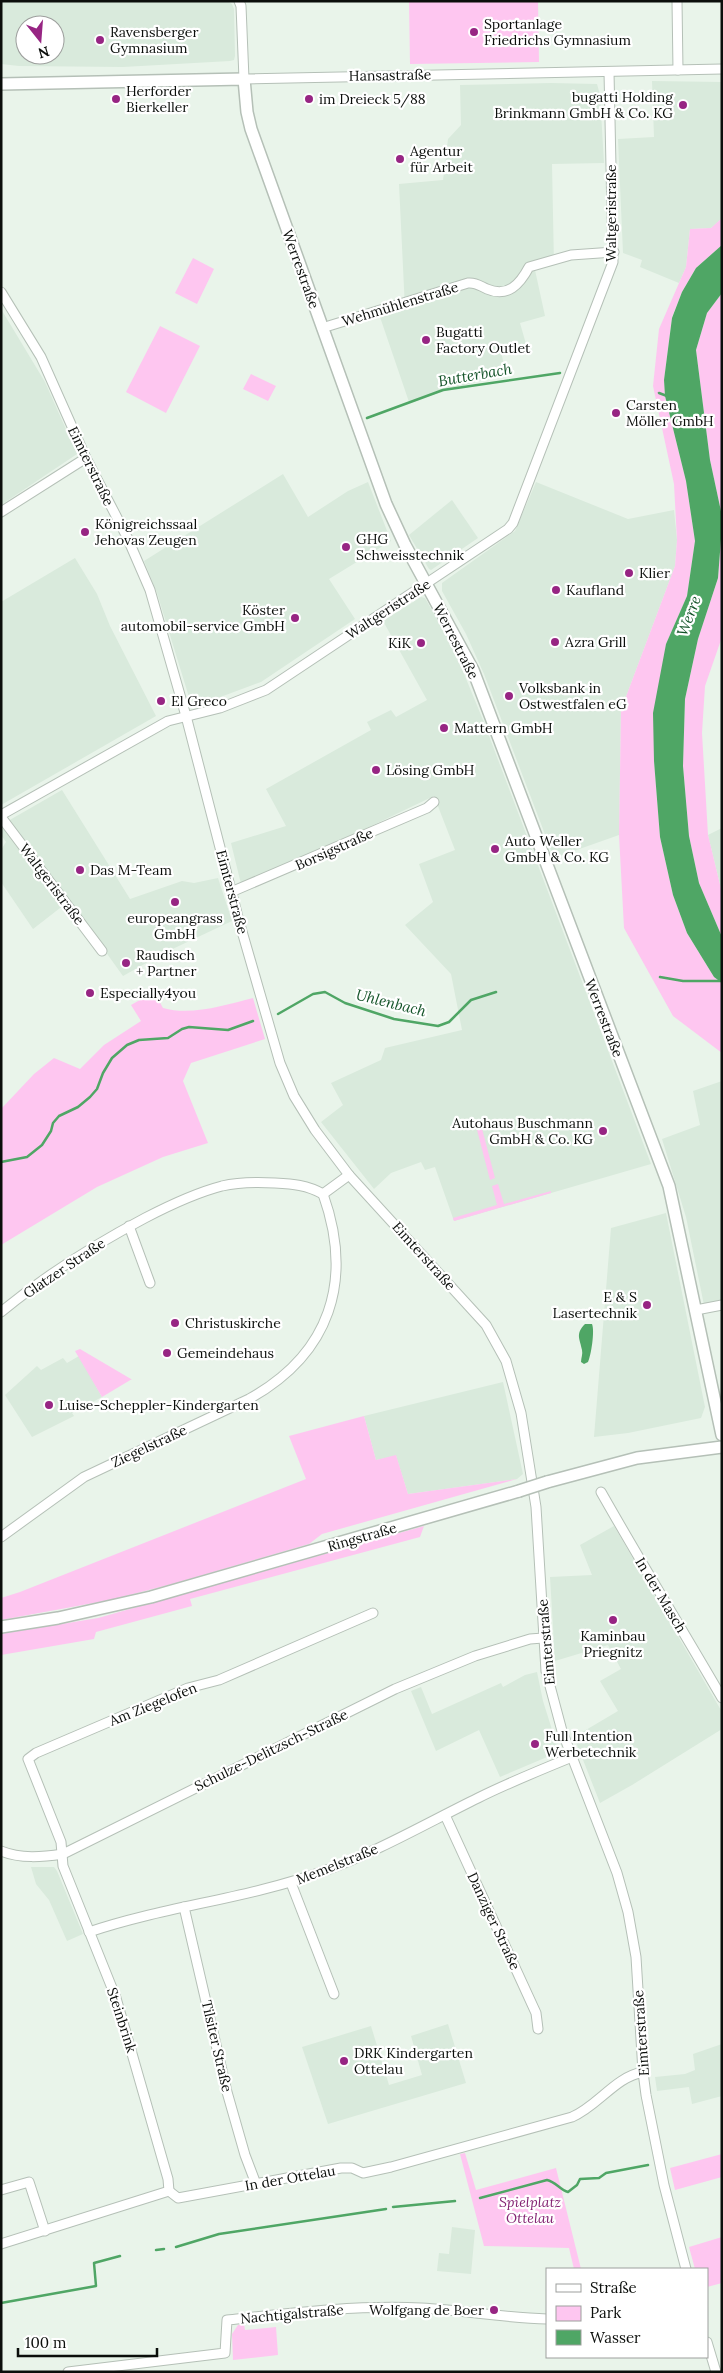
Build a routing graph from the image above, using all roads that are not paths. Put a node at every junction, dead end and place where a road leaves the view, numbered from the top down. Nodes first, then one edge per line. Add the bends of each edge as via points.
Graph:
1 (238, 1) edge
2 (677, 1) edge
3 (722, 69) edge
4 (678, 70) junction
5 (609, 72) junction
6 (1, 79) edge
7 (244, 79) junction
8 (59, 82) junction
9 (1, 84) edge
10 (614, 252) junction
11 (1, 292) edge
12 (322, 328) junction
13 (86, 458) junction
14 (1, 512) edge
15 (426, 584) junction
16 (186, 716) junction
17 (434, 802) dead end
18 (1, 816) edge
19 (231, 892) junction
20 (102, 951) dead end
21 (349, 1175) junction
22 (323, 1194) junction
23 (129, 1226) junction
24 (150, 1283) dead end
25 (722, 1305) edge
26 (696, 1310) junction
27 (1, 1312) edge
28 (722, 1435) edge
29 (722, 1447) edge
30 (601, 1492) dead end
31 (1, 1537) edge
32 (373, 1613) dead end
33 (1, 1627) edge
34 (543, 1638) junction
35 (722, 1698) edge
36 (572, 1756) junction
37 (445, 1815) junction
38 (1, 1851) edge
39 (63, 1854) junction
40 (291, 1882) junction
41 (184, 1907) junction
42 (89, 1932) junction
43 (334, 1994) dead end
44 (538, 2029) dead end
45 (643, 2072) junction
46 (256, 2184) junction
47 (1, 2190) edge
48 (168, 2191) junction
49 (44, 2231) junction
50 (1, 2244) edge
51 (686, 2268) edge
52 (546, 2319) edge
53 (708, 2345) edge
54 (68, 2372) edge
55 (716, 2372) edge

1 - 7 street, Werrestraße via 241,6
2 - 4 street
3 - 4 street, Hansastraße
4 - 5 street, Hansastraße
5 - 7 street, Hansastraße
5 - 10 street, Waltgeristraße
6 - 8 main road, Hansastraße
7 - 8 main road, Hansastraße
7 - 12 main road, Werrestraße via 251,129
8 - 9 main road, Hansastraße
10 - 12 street, Wehmühlenstraße via 571,255 529,267 521,282 504,291 490,290 474,282
10 - 15 street, Waltgeristraße via 608,280 513,523
11 - 13 street, Eimterstraße via 41,357
12 - 15 main road, Werrestraße via 386,504
13 - 14 street
13 - 16 street, Eimterstraße via 140,565 160,620
15 - 16 street, Waltgeristraße via 266,690 220,708
15 - 26 main road, Werrestraße via 473,670 669,1186
16 - 18 street, Waltgeristraße via 146,732
16 - 19 street, Eimterstraße
17 - 19 street, Borsigstraße via 427,808
18 - 20 street, Waltgeristraße
19 - 21 street, Eimterstraße via 289,1085 315,1130
21 - 22 street
21 - 34 street, Eimterstraße via 486,1325 501,1349 521,1413 535,1498
22 - 23 street, Glatzer Straße via 311,1187 294,1184 224,1185 177,1202
22 - 31 street, Ziegelstraße via 336,1248 336,1280 323,1326 295,1366 249,1399 84,1477
23 - 24 street
23 - 27 street, Glatzer Straße via 51,1274
25 - 26 street
26 - 28 main road, Werrestraße
29 - 33 main road, Ringstraße, bridge via 637,1458 151,1598
30 - 35 street, In der Masch
32 - 39 street, Am Ziegelofen via 31,1756 29,1766
34 - 36 street, Eimterstraße via 552,1700
34 - 39 street, Schulze-Delitzsch-Straße via 475,1656 395,1689
36 - 37 street, Memelstraße
36 - 45 street, Eimterstraße via 617,1873 628,1912 636,1957
37 - 40 street, Memelstraße via 353,1860
37 - 44 street, Danziger Straße via 536,2013
38 - 39 street, Schulze-Delitzsch-Straße via 22,1857
39 - 42 street, Steinbrink via 63,1866
40 - 41 street, Memelstraße
40 - 43 street
41 - 42 street, Memelstraße via 139,1916
41 - 46 street, Tilsiter Straße via 227,2092
42 - 48 street, Steinbrink via 126,2028 168,2179
45 - 46 street, In der Ottelau via 625,2077 572,2117 363,2173 341,2168
45 - 51 street, Eimterstraße via 658,2155
46 - 48 street, In der Ottelau via 178,2198
47 - 49 street via 29,2182
48 - 49 street, In der Ottelau
49 - 50 street, In der Ottelau
52 - 54 street, Nachtigalstraße via 388,2308 227,2320 225,2353
53 - 55 street

